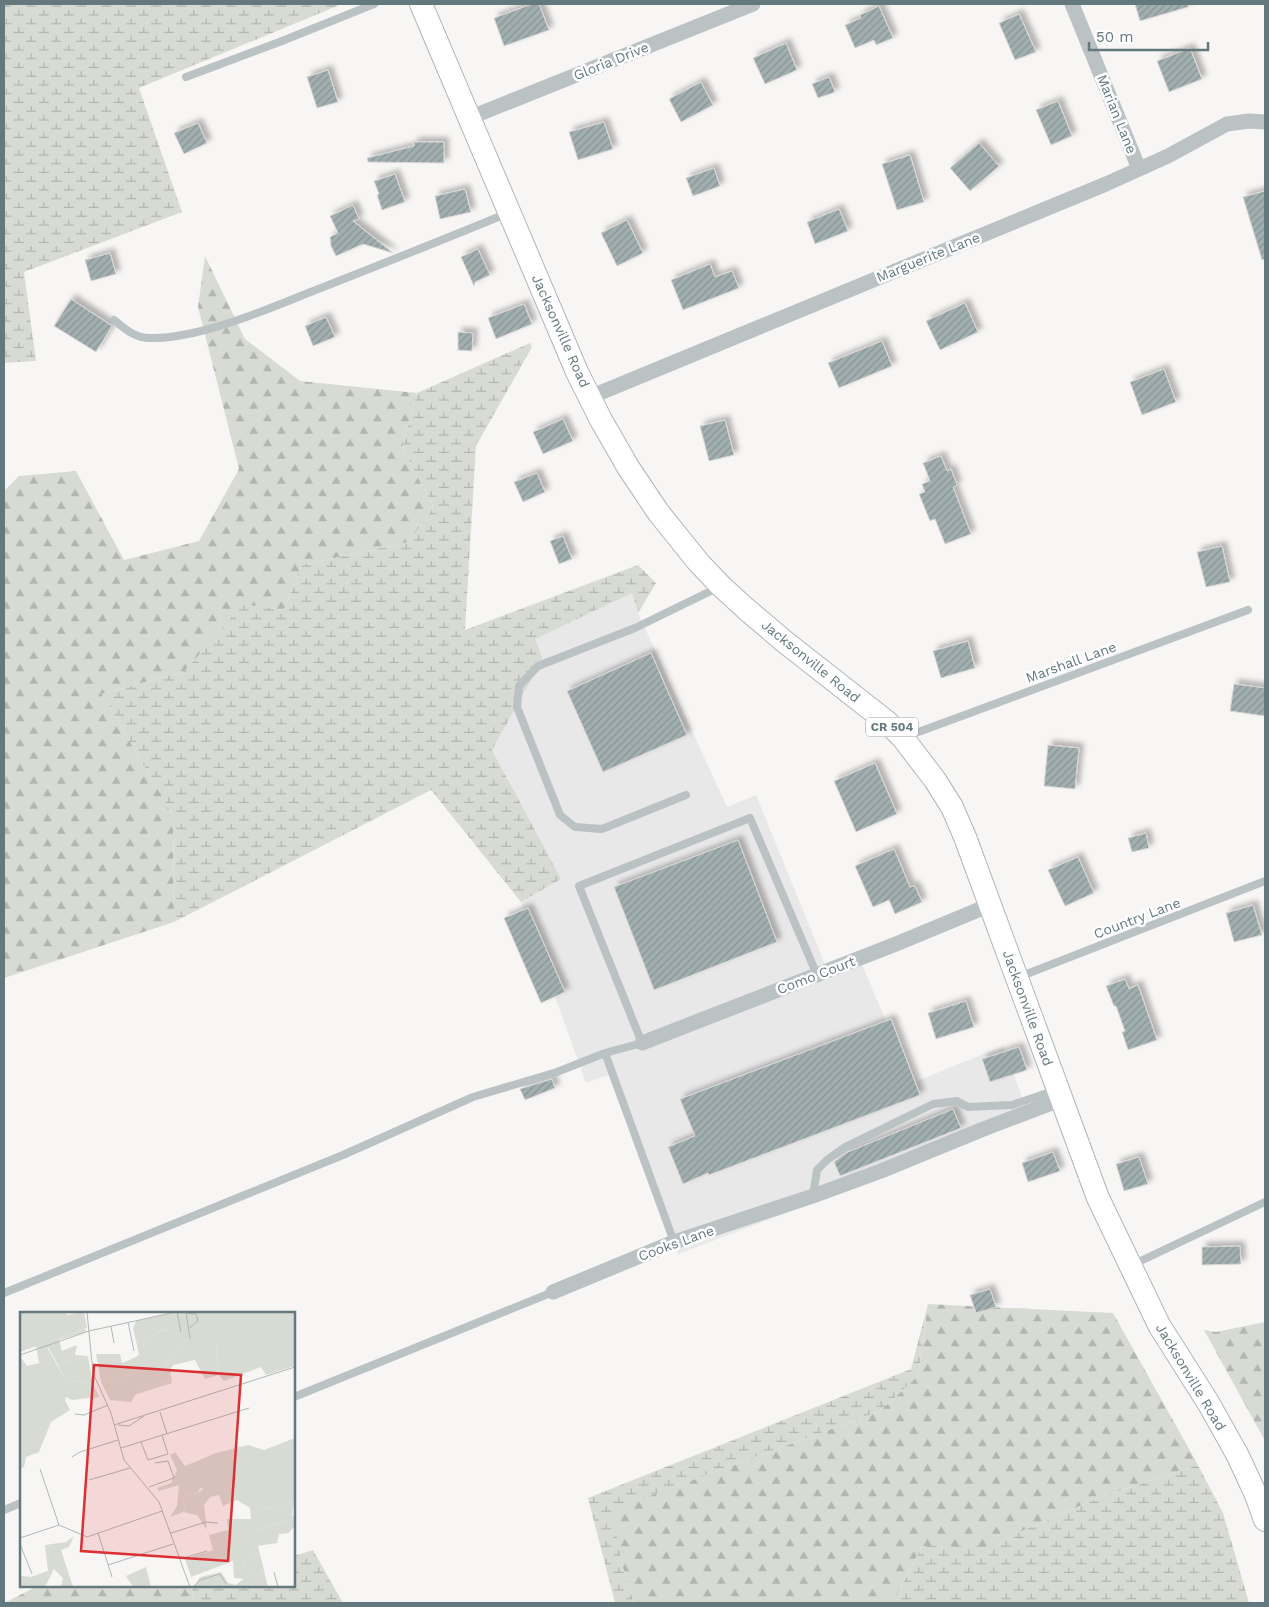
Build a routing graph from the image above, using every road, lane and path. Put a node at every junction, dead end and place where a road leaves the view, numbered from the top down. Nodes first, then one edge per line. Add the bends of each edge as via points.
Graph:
1 (374, 4) edge
2 (421, 4) edge
3 (753, 4) edge
4 (1072, 4) edge
5 (186, 77) dead end
6 (470, 118) junction
7 (1265, 122) edge
8 (1139, 169) junction
9 (510, 212) junction
10 (114, 320) dead end
11 (590, 397) junction
12 (720, 586) junction
13 (1248, 610) dead end
14 (903, 738) junction
15 (686, 795) dead end
16 (1265, 881) edge
17 (990, 905) junction
18 (817, 975) junction
19 (1017, 978) junction
20 (642, 1044) junction
21 (606, 1053) junction
22 (1060, 1094) junction
23 (813, 1196) junction
24 (1265, 1202) edge
25 (674, 1242) junction
26 (1130, 1266) junction
27 (553, 1292) joint
28 (4, 1293) edge
29 (295, 1397) edge
30 (20, 1503) edge
31 (4, 1510) edge
32 (1265, 1520) edge

1 - 5 lane
2 - 6 main road, Jacksonville Road / CR 504
3 - 6 street, Gloria Drive
4 - 8 street, Marian Lane
6 - 9 main road, Jacksonville Road / CR 504
7 - 8 street, Marguerite Lane via 1227,124
8 - 11 street, Marguerite Lane
9 - 10 lane via 283,303 219,325 178,336 149,338 132,334
9 - 11 main road, Jacksonville Road / CR 504
11 - 12 main road, Jacksonville Road / CR 504 via 648,497 698,563
12 - 14 main road, Jacksonville Road / CR 504
12 - 15 lane via 635,628 538,666 518,686 517,707 560,816 575,827 602,829
13 - 14 lane, Marshall Lane
14 - 17 main road, Jacksonville Road / CR 504 via 952,807
16 - 19 lane, Country Lane
17 - 18 street, Como Court
17 - 19 main road, Jacksonville Road / CR 504
18 - 20 street, Como Court
18 - 20 lane via 750,818 742,821 579,886
19 - 22 main road, Jacksonville Road / CR 504
20 - 21 lane
21 - 25 lane
21 - 28 lane via 557,1072 473,1097 343,1155
22 - 23 street, Cooks Lane via 981,1130
22 - 23 lane via 1012,1105 968,1107 956,1101 933,1104 845,1147 827,1160 817,1170
22 - 26 main road, Jacksonville Road / CR 504 via 1098,1198
23 - 25 street, Cooks Lane
24 - 26 lane
25 - 27 street, Cooks Lane
26 - 32 main road, Jacksonville Road / CR 504 via 1159,1325 1238,1456
27 - 29 lane, Cooks Lane
30 - 31 lane

